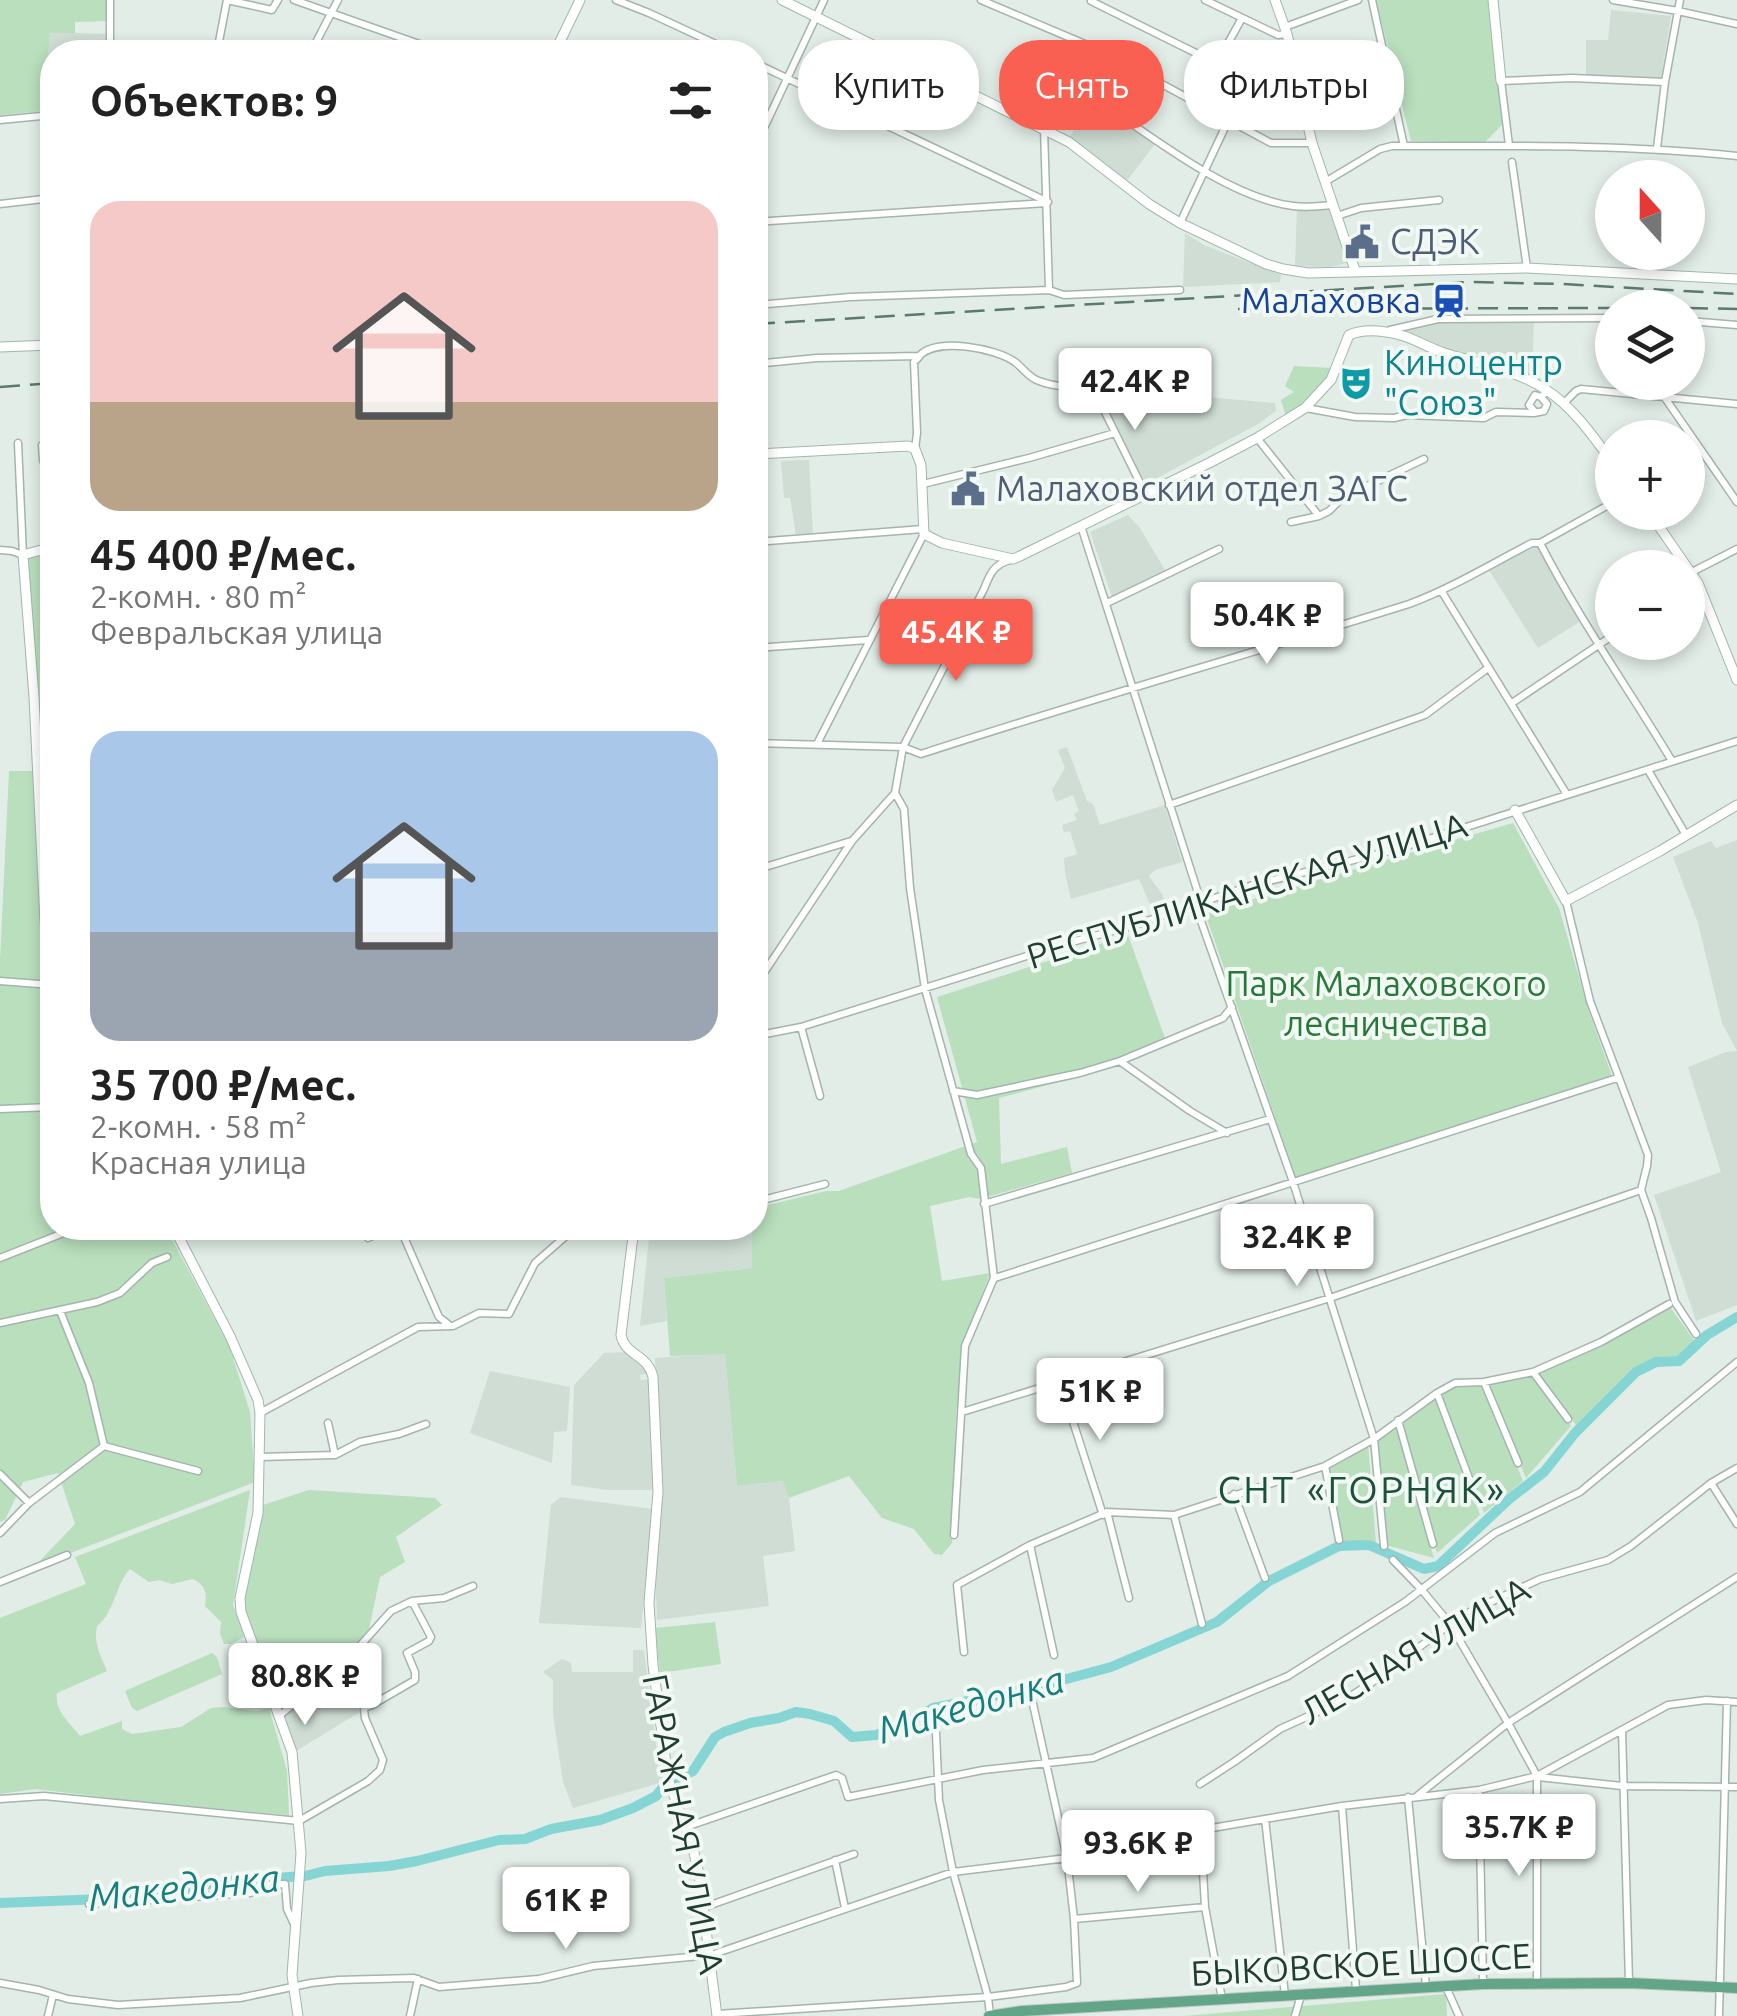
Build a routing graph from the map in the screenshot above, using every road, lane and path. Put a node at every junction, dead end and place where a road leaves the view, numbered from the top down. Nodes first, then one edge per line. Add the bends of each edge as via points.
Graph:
1 (110, 0) edge
2 (227, 0) edge
3 (278, 0) edge
4 (294, 0) edge
5 (338, 0) edge
6 (580, 0) edge
7 (616, 0) edge
8 (782, 0) edge
9 (824, 0) edge
10 (981, 0) edge
11 (1012, 0) edge
12 (1205, 0) edge
13 (1276, 0) edge
14 (1358, 0) edge
15 (1372, 0) edge
16 (1492, 0) edge
17 (1613, 0) edge
18 (1680, 0) edge
19 (1090, 1) edge
20 (1678, 11) junction
21 (1006, 12) junction
22 (331, 15) junction
23 (816, 16) junction
24 (1242, 18) junction
25 (1737, 24) edge
26 (1286, 31) junction
27 (110, 40) edge
28 (219, 40) edge
29 (318, 40) edge
30 (406, 40) edge
31 (560, 40) edge
32 (707, 40) edge
33 (1231, 40) edge
34 (1184, 47) edge
35 (768, 68) edge
36 (787, 78) junction
37 (1501, 81) junction
38 (1665, 82) junction
39 (1184, 97) edge
40 (999, 107) edge
41 (40, 117) edge
42 (768, 119) edge
43 (0, 120) edge
44 (1044, 130) edge
45 (1046, 130) edge
46 (1142, 130) edge
47 (1224, 130) edge
48 (1246, 130) edge
49 (1312, 143) junction
50 (1510, 145) junction
51 (1404, 146) junction
52 (1657, 148) junction
53 (1737, 156) edge
54 (1512, 162) dead end
55 (1204, 171) junction
56 (1324, 183) junction
57 (40, 199) edge
58 (1439, 200) dead end
59 (1048, 202) junction
60 (0, 204) edge
61 (1332, 204) junction
62 (1337, 216) junction
63 (768, 221) edge
64 (1180, 223) junction
65 (1527, 268) junction
66 (1355, 270) junction
67 (1737, 280) edge
68 (1049, 290) junction
69 (1180, 290) dead end
70 (768, 304) edge
71 (1595, 318) edge
72 (1705, 322) edge
73 (1737, 325) edge
74 (1384, 331) junction
75 (40, 345) edge
76 (0, 346) edge
77 (919, 356) junction
78 (768, 363) edge
79 (1595, 390) edge
80 (1544, 394) junction
81 (1667, 400) edge
82 (1700, 400) edge
83 (1562, 404) junction
84 (1737, 404) edge
85 (1304, 408) junction
86 (1114, 432) junction
87 (1257, 438) junction
88 (1595, 438) edge
89 (18, 443) dead end
90 (915, 448) junction
91 (768, 453) edge
92 (1424, 459) dead end
93 (924, 484) junction
94 (1146, 495) junction
95 (1737, 502) edge
96 (1595, 513) edge
97 (1319, 516) junction
98 (1291, 522) dead end
99 (1081, 526) junction
100 (923, 531) junction
101 (768, 541) edge
102 (1540, 543) junction
103 (1218, 549) dead end
104 (1737, 549) edge
105 (0, 550) edge
106 (40, 550) edge
107 (983, 552) junction
108 (23, 555) junction
109 (1013, 559) junction
110 (1705, 565) edge
111 (991, 570) junction
112 (1442, 592) junction
113 (1705, 600) edge
114 (1107, 603) junction
115 (869, 640) junction
116 (1595, 640) edge
117 (768, 647) edge
118 (1595, 647) edge
119 (1608, 660) edge
120 (1488, 668) junction
121 (1737, 680) edge
122 (1133, 690) junction
123 (1512, 703) junction
124 (1737, 741) edge
125 (768, 743) edge
126 (817, 744) junction
127 (903, 747) junction
128 (1672, 761) junction
129 (1648, 770) junction
130 (895, 793) junction
131 (1566, 793) junction
132 (1168, 804) junction
133 (1737, 805) edge
134 (1515, 810) junction
135 (40, 819) edge
136 (1686, 835) junction
137 (852, 841) junction
138 (768, 866) edge
139 (1566, 901) junction
140 (1195, 904) junction
141 (768, 967) edge
142 (0, 981) edge
143 (40, 984) edge
144 (925, 989) junction
145 (1233, 1006) junction
146 (801, 1027) junction
147 (768, 1033) edge
148 (1120, 1061) junction
149 (1617, 1078) junction
150 (954, 1091) junction
151 (820, 1096) dead end
152 (40, 1107) edge
153 (0, 1109) edge
154 (1270, 1119) junction
155 (1228, 1133) junction
156 (1293, 1182) junction
157 (825, 1184) dead end
158 (1641, 1190) junction
159 (768, 1199) edge
160 (984, 1204) junction
161 (46, 1240) edge
162 (180, 1240) edge
163 (405, 1240) edge
164 (561, 1240) edge
165 (633, 1240) edge
166 (167, 1256) dead end
167 (0, 1258) edge
168 (994, 1278) junction
169 (1330, 1298) junction
170 (1669, 1304) dead end
171 (60, 1311) junction
172 (0, 1322) edge
173 (449, 1326) junction
174 (1696, 1334) dead end
175 (1737, 1362) edge
176 (1533, 1372) junction
177 (1060, 1380) junction
178 (1484, 1382) junction
179 (1436, 1393) junction
180 (962, 1412) junction
181 (260, 1413) junction
182 (1568, 1419) dead end
183 (1398, 1420) junction
184 (328, 1423) dead end
185 (426, 1424) dead end
186 (1374, 1439) junction
187 (104, 1446) junction
188 (335, 1454) junction
189 (259, 1457) junction
190 (1518, 1463) dead end
191 (1324, 1466) junction
192 (1737, 1468) edge
193 (198, 1471) dead end
194 (0, 1474) edge
195 (1710, 1483) junction
196 (1234, 1494) junction
197 (1476, 1497) dead end
198 (30, 1503) junction
199 (1105, 1514) junction
200 (1174, 1515) junction
201 (1737, 1524) edge
202 (0, 1533) edge
203 (954, 1535) dead end
204 (1339, 1540) dead end
205 (1433, 1544) dead end
206 (1030, 1545) junction
207 (1384, 1546) dead end
208 (67, 1555) dead end
209 (1392, 1560) dead end
210 (1737, 1577) edge
211 (1265, 1578) dead end
212 (0, 1582) edge
213 (473, 1586) dead end
214 (1421, 1589) junction
215 (1129, 1598) dead end
216 (412, 1601) junction
217 (1202, 1624) dead end
218 (1450, 1624) junction
219 (964, 1652) dead end
220 (1054, 1655) dead end
221 (341, 1667) junction
222 (1030, 1689) dead end
223 (1727, 1701) junction
224 (1737, 1702) edge
225 (364, 1708) junction
226 (280, 1716) junction
227 (1508, 1723) junction
228 (1622, 1730) junction
229 (936, 1733) dead end
230 (1047, 1764) junction
231 (1537, 1776) junction
232 (937, 1778) junction
233 (1200, 1784) dead end
234 (1622, 1786) junction
235 (1724, 1787) junction
236 (1737, 1787) edge
237 (1479, 1790) junction
238 (1413, 1797) junction
239 (0, 1799) edge
240 (1342, 1806) junction
241 (1265, 1819) junction
242 (298, 1821) junction
243 (686, 1827) junction
244 (1183, 1833) junction
245 (854, 1854) dead end
246 (1067, 1858) junction
247 (836, 1860) junction
248 (953, 1872) junction
249 (89, 1904) dead end
250 (705, 1908) junction
251 (846, 1908) junction
252 (1204, 1908) junction
253 (1074, 1919) junction
254 (296, 1927) junction
255 (711, 1955) junction
256 (418, 1979) junction
257 (1537, 1982) junction
258 (0, 1983) edge
259 (1629, 1983) junction
260 (1483, 1984) junction
261 (1426, 1986) junction
262 (1446, 1986) junction
263 (292, 1987) junction
264 (1720, 1987) junction
265 (1737, 1988) edge
266 (1356, 1990) junction
267 (1301, 1994) junction
268 (52, 1995) junction
269 (1285, 1995) junction
270 (988, 1997) junction
271 (1222, 1999) junction
272 (1022, 2014) edge
273 (717, 2015) edge
274 (48, 2016) edge
275 (298, 2016) edge
276 (410, 2016) edge
277 (990, 2016) edge
278 (1296, 2016) edge
279 (1459, 2016) edge
280 (1719, 2016) edge

1 - 27 street
2 - 3 street via 272,10
2 - 28 street
4 - 22 street
5 - 22 street
6 - 31 main road
7 - 32 street
8 - 23 main road
9 - 23 street
10 - 21 street
11 - 21 street
12 - 24 street
13 - 26 main road
14 - 26 street
15 - 51 street
16 - 37 main road
17 - 20 street
18 - 20 street
19 - 34 street
20 - 25 street
20 - 38 street
21 - 39 street via 1098,50
22 - 29 street
22 - 30 street
23 - 36 street
23 - 40 main road
24 - 26 street via 1278,35
24 - 33 street
26 - 49 main road
35 - 36 street
36 - 42 street
36 - 59 street
37 - 38 street
37 - 50 street
38 - 52 street
41 - 43 street
44 - 59 street
45 - 64 main road
46 - 55 street
47 - 55 street
48 - 49 street via 1271,143
49 - 56 main road
50 - 51 street
50 - 52 street
51 - 56 street via 1380,149
52 - 53 street
54 - 65 street
55 - 61 street via 1290,206
55 - 64 street
56 - 61 main road
57 - 60 street
58 - 62 street
59 - 63 street
59 - 68 street
61 - 62 main road
62 - 66 main road
64 - 66 main road via 1283,269
65 - 66 main road
65 - 67 main road
68 - 69 street
68 - 70 street
71 - 74 street via 1438,318
72 - 73 street
74 - 80 main road via 1510,373
74 - 85 main road via 1349,336 1331,380
75 - 76 main road
77 - 78 street
77 - 86 street via 932,348 984,348 1034,380 1093,388
77 - 90 street
79 - 83 street via 1576,391
80 - 83 main road
80 - 85 street via 1547,407 1536,413 1484,418 1355,417
81 - 95 street
82 - 84 street
83 - 88 main road
85 - 87 main road
86 - 93 street
86 - 94 street
87 - 94 main road
87 - 97 street
89 - 108 street
90 - 91 main road
90 - 93 main road
92 - 97 street
93 - 100 main road
94 - 99 main road
96 - 102 street
97 - 98 street
99 - 109 main road
99 - 114 street
100 - 101 street
100 - 107 main road via 942,543
100 - 115 street
102 - 112 street
102 - 116 street
103 - 114 street
104 - 110 street
105 - 108 street
106 - 108 main road
107 - 109 main road
107 - 111 street
108 - 135 main road
109 - 111 street
111 - 127 street
112 - 120 street
112 - 122 street
113 - 121 main road
114 - 122 street
115 - 117 street
115 - 126 street
118 - 123 street
119 - 128 street
120 - 123 street
120 - 132 street via 1425,715
122 - 127 street via 922,754
122 - 132 street
123 - 131 street
124 - 128 street, РЕСПУБЛИКАНСКАЯ УЛИЦА
125 - 126 street
126 - 127 street
127 - 130 street
128 - 129 street, РЕСПУБЛИКАНСКАЯ УЛИЦА
129 - 131 street, РЕСПУБЛИКАНСКАЯ УЛИЦА
129 - 136 street
130 - 137 street
130 - 144 street via 904,809
131 - 134 street, РЕСПУБЛИКАНСКАЯ УЛИЦА
132 - 140 street
133 - 136 main road
134 - 139 main road
134 - 140 street, РЕСПУБЛИКАНСКАЯ УЛИЦА
136 - 139 main road
137 - 138 street
137 - 141 street
139 - 149 street
140 - 144 street, РЕСПУБЛИКАНСКАЯ УЛИЦА
140 - 145 street
142 - 143 street
144 - 146 street, РЕСПУБЛИКАНСКАЯ УЛИЦА
144 - 150 street
145 - 148 street via 1223,1018
145 - 154 street
146 - 147 street, РЕСПУБЛИКАНСКАЯ УЛИЦА
146 - 151 street
148 - 150 street via 976,1095
148 - 155 street
149 - 156 street
149 - 158 street via 1648,1155
150 - 160 street via 980,1168
152 - 153 street
154 - 155 street
154 - 156 street
155 - 160 street
156 - 168 street
156 - 169 street
157 - 159 street
158 - 169 street
158 - 174 street via 1675,1302
160 - 168 street
161 - 167 street
162 - 181 main road via 230,1336
163 - 173 street
164 - 173 street via 535,1263 509,1314 479,1313
165 - 243 main road, ГАРАЖНАЯ УЛИЦА via 622,1342 650,1365 653,1377 658,1492 649,1623 669,1782
166 - 171 street via 120,1293
168 - 180 street via 965,1346
169 - 177 street
169 - 186 street
170 - 176 street
171 - 172 street
171 - 187 street via 89,1383
173 - 181 street via 418,1327
175 - 214 street via 1580,1492 1495,1532
176 - 178 street
176 - 182 street
177 - 180 street
177 - 199 street
178 - 179 street via 1455,1383
178 - 190 street
179 - 183 street
179 - 197 street
180 - 203 street
181 - 189 main road
183 - 186 street
183 - 205 street
184 - 188 street
185 - 188 street
186 - 191 street
186 - 207 street
187 - 193 street
187 - 198 street
188 - 189 street
189 - 226 main road via 258,1513 241,1612
191 - 196 street
191 - 204 street
192 - 195 street, ЛЕСНАЯ УЛИЦА
194 - 198 street
195 - 201 street
195 - 218 street, ЛЕСНАЯ УЛИЦА via 1608,1560 1540,1579
196 - 200 street
196 - 211 street
198 - 202 street
199 - 200 street
199 - 206 street
199 - 215 street
200 - 217 street
206 - 219 street via 957,1586
206 - 220 street
208 - 212 street
209 - 214 street
210 - 227 street
213 - 216 street
214 - 218 street
214 - 230 street via 1288,1676 1093,1758
216 - 221 street via 384,1616
216 - 225 street via 431,1636 408,1653 415,1680
218 - 227 street
218 - 233 street, ЛЕСНАЯ УЛИЦА via 1371,1683 1280,1729
221 - 225 street
221 - 226 street
222 - 230 street
223 - 224 street
223 - 228 street via 1668,1705
223 - 235 street
225 - 242 street via 384,1760 380,1770
226 - 242 main road via 292,1752
227 - 231 street
227 - 238 street
228 - 231 street
228 - 234 street
229 - 232 street
230 - 232 street
230 - 246 street
231 - 234 street
231 - 237 street
231 - 257 street
232 - 243 street via 848,1797 836,1775
232 - 248 street
234 - 235 street
234 - 259 street
235 - 236 street
235 - 264 street
237 - 238 street
237 - 260 street
238 - 240 street
238 - 261 street
239 - 242 street via 44,1796
240 - 241 street
240 - 266 street
241 - 244 street
241 - 269 street
242 - 254 main road
243 - 250 main road, ГАРАЖНАЯ УЛИЦА
244 - 246 street
244 - 252 street via 1200,1844
245 - 247 street
246 - 248 street
246 - 253 street
247 - 250 street
247 - 251 street
248 - 251 street
248 - 270 street
249 - 254 street via 250,1893 284,1884
250 - 255 main road, ГАРАЖНАЯ УЛИЦА
251 - 255 street
252 - 253 street
252 - 271 street
253 - 270 street via 1077,1983
254 - 263 main road
255 - 256 street via 458,1986
255 - 273 main road, ГАРАЖНАЯ УЛИЦА
256 - 263 street
256 - 276 street
257 - 259 main road, БЫКОВСКОЕ ШОССЕ
257 - 260 main road, БЫКОВСКОЕ ШОССЕ
258 - 268 street
259 - 264 main road, БЫКОВСКОЕ ШОССЕ
260 - 262 main road, БЫКОВСКОЕ ШОССЕ
261 - 262 main road, БЫКОВСКОЕ ШОССЕ
261 - 266 main road, БЫКОВСКОЕ ШОССЕ
262 - 279 street
263 - 268 street via 240,1998 133,2005
263 - 275 main road
264 - 265 main road, БЫКОВСКОЕ ШОССЕ
264 - 280 street
266 - 267 main road, БЫКОВСКОЕ ШОССЕ
267 - 269 main road, БЫКОВСКОЕ ШОССЕ
267 - 278 street
268 - 274 street
269 - 271 main road, БЫКОВСКОЕ ШОССЕ
270 - 273 street
270 - 277 street
271 - 272 main road, БЫКОВСКОЕ ШОССЕ
272 - 277 main road, БЫКОВСКОЕ ШОССЕ

